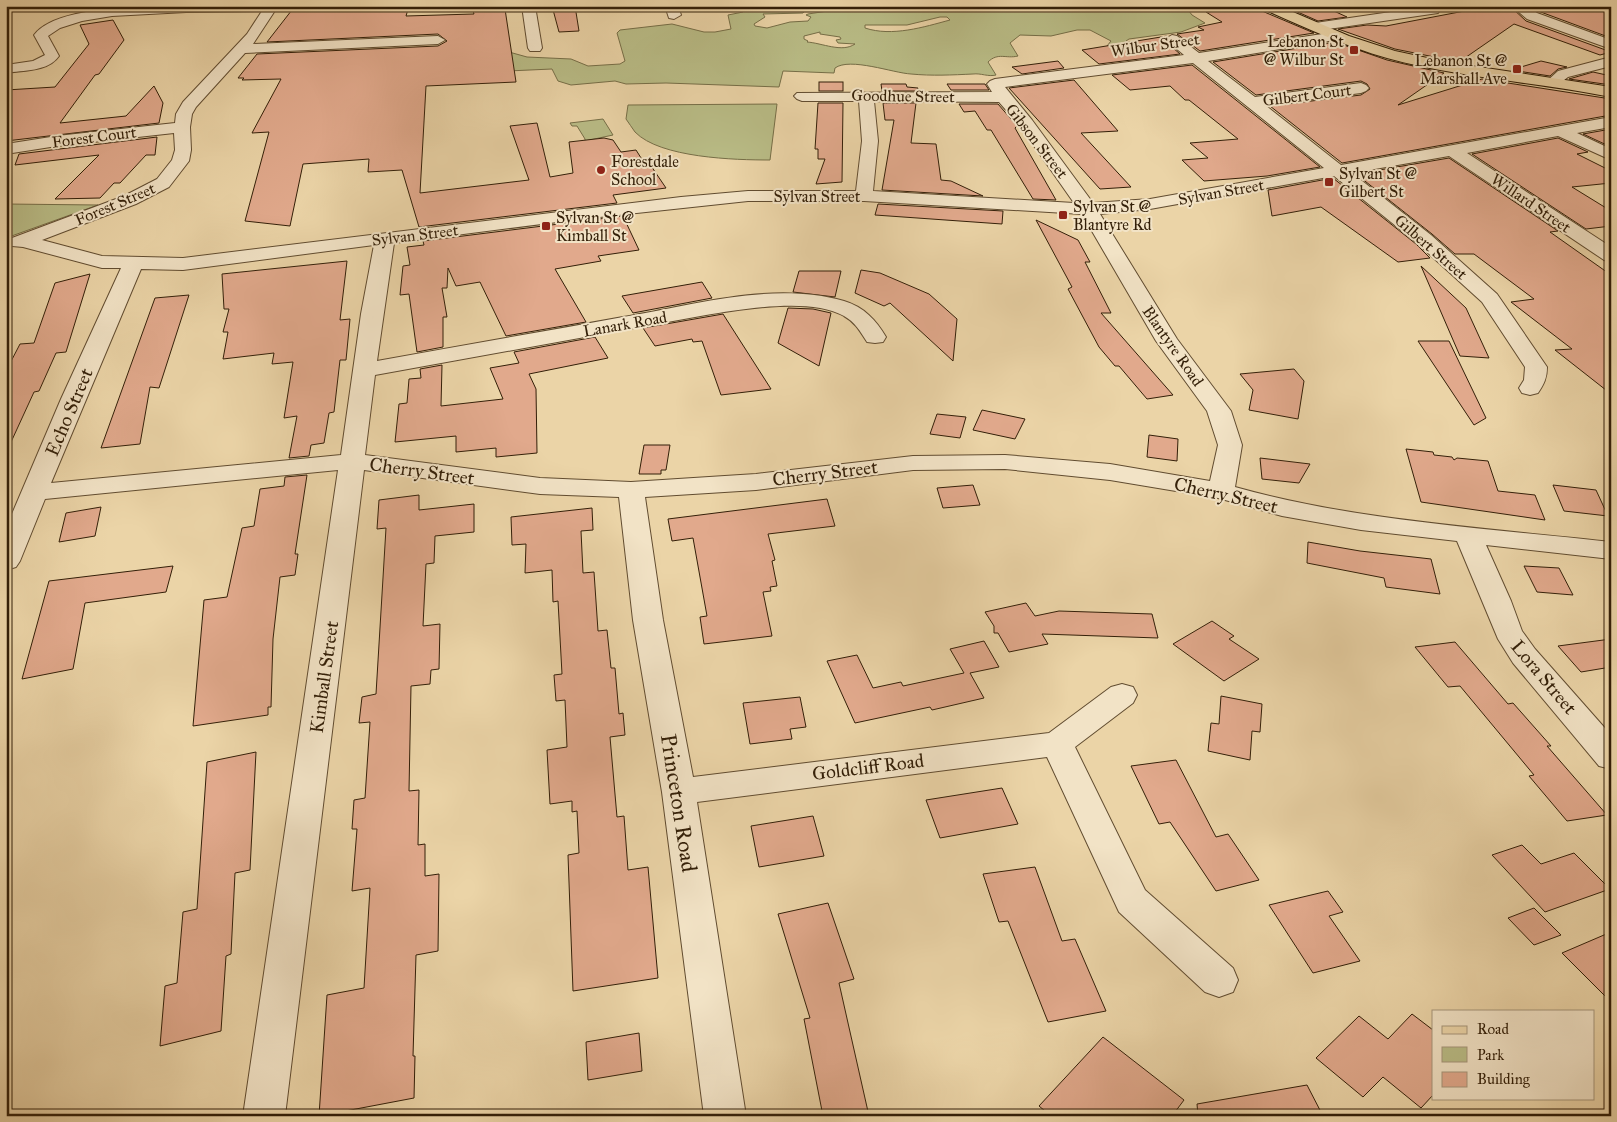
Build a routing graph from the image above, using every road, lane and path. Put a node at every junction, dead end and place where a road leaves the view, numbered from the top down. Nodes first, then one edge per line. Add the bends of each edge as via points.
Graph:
1 (528, 6) edge
2 (1268, 6) edge
3 (1518, 6) edge
4 (272, 7) edge
5 (1433, 10) dead end
6 (1315, 27) junction
7 (1335, 36) junction
8 (1172, 39) dead end
9 (438, 40) dead end
10 (1611, 45) edge
11 (535, 48) dead end
12 (240, 50) junction
13 (1197, 58) junction
14 (1611, 61) edge
15 (34, 66) junction
16 (6, 69) edge
17 (6, 80) edge
18 (1554, 81) junction
19 (1361, 88) dead end
20 (1611, 92) edge
21 (802, 96) dead end
22 (866, 96) junction
23 (1003, 97) junction
24 (1252, 102) junction
25 (1611, 122) edge
26 (182, 127) junction
27 (1560, 131) junction
28 (6, 149) edge
29 (1452, 150) junction
30 (1611, 154) edge
31 (1339, 171) junction
32 (864, 196) junction
33 (1088, 209) junction
34 (385, 239) junction
35 (15, 244) edge
36 (1611, 256) edge
37 (134, 264) junction
38 (874, 337) dead end
39 (364, 370) junction
40 (1530, 388) dead end
41 (353, 461) junction
42 (631, 490) junction
43 (1220, 491) junction
44 (35, 492) junction
45 (1468, 535) junction
46 (1608, 555) edge
47 (6, 561) edge
48 (1122, 695) dead end
49 (1057, 744) junction
50 (1611, 757) edge
51 (679, 792) junction
52 (1219, 980) dead end
53 (264, 1116) edge
54 (725, 1116) edge

1 - 11 street
2 - 6 main road
3 - 10 street via 1532,16
4 - 12 street, Forest Street
4 - 15 street via 122,11 77,17 54,24 43,32 41,39 52,56
5 - 6 street
6 - 7 main road
7 - 13 street, Wilbur Street
7 - 18 main road via 1408,58
8 - 13 street, Gilbert Street
9 - 12 street
12 - 26 street, Forest Street via 188,105
13 - 23 street, Wilbur Street via 995,84
13 - 24 street, Gilbert Street
14 - 18 street via 1563,74
15 - 16 street
15 - 17 street via 40,68 38,74
18 - 20 main road
19 - 24 street, Gilbert Court
21 - 22 street, Goodhue Street
22 - 23 street, Goodhue Street
22 - 32 street via 870,142
23 - 33 street, Gibson Street via 1026,123
24 - 31 street, Gilbert Street
25 - 27 street, Sylvan Street
26 - 28 street, Forest Court
26 - 35 street, Forest Street via 180,162 163,183 130,200
27 - 29 street, Sylvan Street
27 - 30 street
29 - 31 street, Sylvan Street
29 - 36 street, Willard Street
31 - 33 street, Sylvan Street via 1150,204
31 - 40 street, Gilbert Street via 1424,239 1490,298 1536,367 1535,380
32 - 33 street, Sylvan Street
32 - 34 street, Sylvan Street via 748,196 696,200
33 - 43 street, Blantyre Road via 1167,341 1219,411 1230,446
34 - 37 street, Sylvan Street via 209,262
34 - 39 street, Kimball Street
35 - 37 street, Sylvan Street via 102,262
37 - 44 street, Echo Street
38 - 39 street, Lanark Road via 870,326 860,316 845,308 810,301 772,300
39 - 41 street, Kimball Street
41 - 42 street, Cherry Street via 540,486
41 - 44 street, Cherry Street
41 - 53 street, Kimball Street
42 - 43 street, Cherry Street via 756,482 877,466 968,462 1032,463 1093,470
42 - 51 street, Princeton Road via 648,620
43 - 45 street, Cherry Street via 1282,508 1361,522
44 - 47 street, Echo Street
45 - 46 street, Cherry Street
45 - 50 street, Lora Street via 1508,632 1524,656
48 - 49 street, Goldcliff Road
49 - 51 street, Goldcliff Road
49 - 52 street via 1132,901
51 - 54 street, Princeton Road

